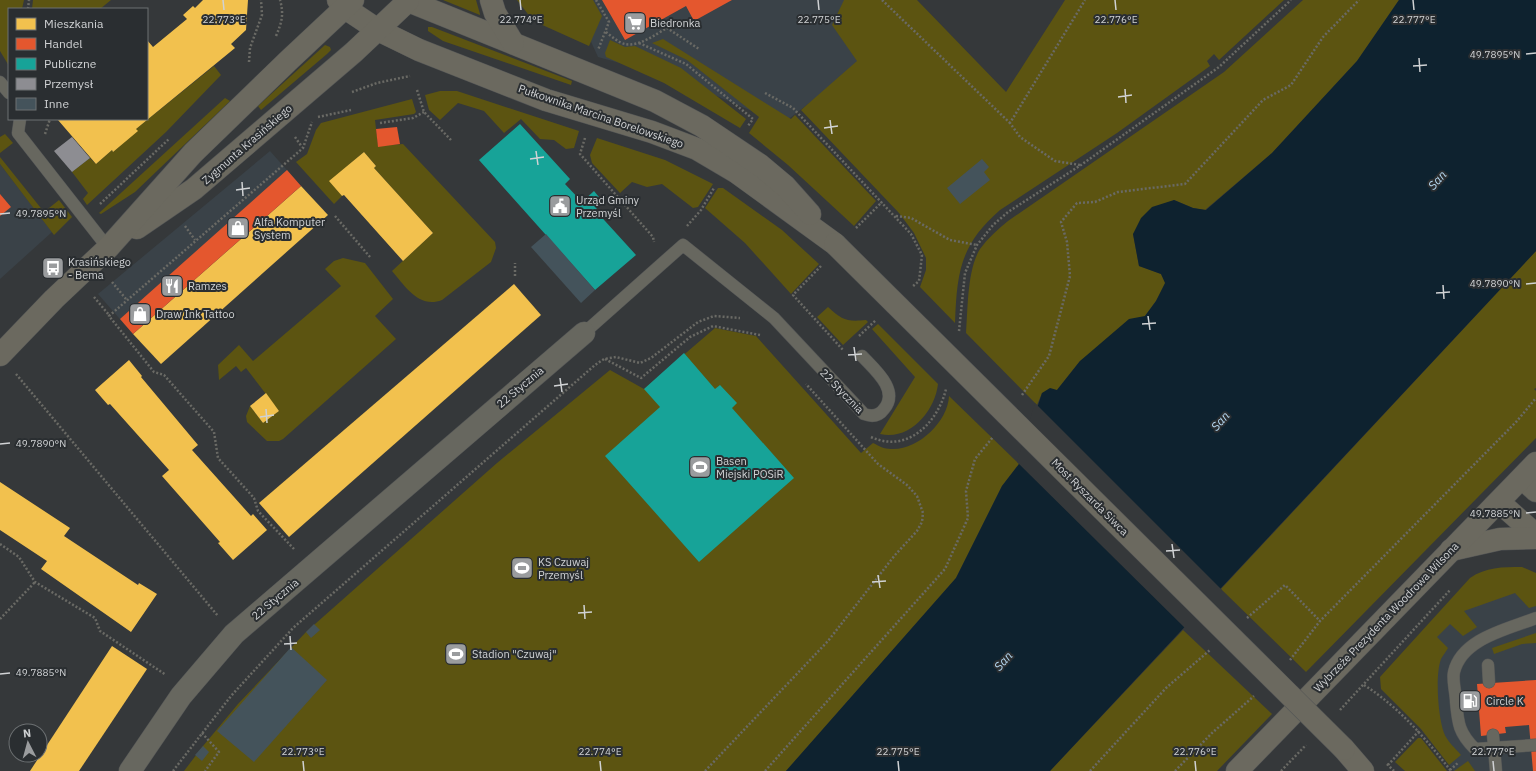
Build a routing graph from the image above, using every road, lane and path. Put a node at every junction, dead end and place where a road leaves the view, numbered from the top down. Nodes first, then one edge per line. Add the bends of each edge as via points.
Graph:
1 (261, 0) edge
2 (280, 0) edge
3 (408, 0) edge
4 (491, 0) edge
5 (596, 0) edge
6 (882, 0) edge
7 (1085, 0) edge
8 (1291, 0) edge
9 (1359, 0) edge
10 (345, 3) edge
11 (283, 21) dead end
12 (378, 30) junction
13 (606, 32) junction
14 (639, 42) junction
15 (513, 43) junction
16 (699, 49) dead end
17 (595, 56) dead end
18 (246, 65) dead end
19 (410, 76) dead end
20 (0, 82) edge
21 (416, 90) dead end
22 (8, 91) edge
23 (352, 92) dead end
24 (765, 93) dead end
25 (351, 110) dead end
26 (424, 112) junction
27 (20, 120) edge
28 (1010, 123) junction
29 (380, 124) dead end
30 (746, 130) dead end
31 (292, 133) dead end
32 (174, 134) dead end
33 (585, 136) dead end
34 (451, 140) dead end
35 (303, 148) junction
36 (1080, 165) junction
37 (714, 186) dead end
38 (882, 202) junction
39 (335, 216) dead end
40 (895, 216) junction
41 (84, 218) junction
42 (182, 223) dead end
43 (686, 228) dead end
44 (843, 238) junction
45 (195, 240) junction
46 (654, 245) dead end
47 (108, 248) junction
48 (922, 255) dead end
49 (370, 257) dead end
50 (515, 263) dead end
51 (824, 263) dead end
52 (515, 276) dead end
53 (112, 282) dead end
54 (94, 297) dead end
55 (126, 299) junction
56 (109, 316) junction
57 (747, 320) dead end
58 (866, 329) dead end
59 (584, 333) joint
60 (760, 334) dead end
61 (856, 338) dead end
62 (847, 347) dead end
63 (2, 350) edge
64 (862, 356) dead end
65 (604, 359) junction
66 (1536, 398) edge
67 (1018, 401) dead end
68 (832, 414) dead end
69 (996, 433) dead end
70 (1531, 477) edge
71 (1499, 502) junction
72 (1536, 535) edge
73 (1536, 538) edge
74 (0, 544) edge
75 (1452, 550) junction
76 (297, 552) dead end
77 (35, 582) junction
78 (1452, 588) dead end
79 (1536, 618) edge
80 (0, 619) edge
81 (1243, 621) dead end
82 (234, 634) junction
83 (1214, 647) dead end
84 (1488, 665) dead end
85 (168, 676) dead end
86 (1489, 682) dead end
87 (1419, 732) junction
88 (1212, 733) dead end
89 (202, 734) junction
90 (1494, 735) dead end
91 (1536, 745) edge
92 (1495, 748) junction
93 (130, 771) edge
94 (173, 771) edge
95 (205, 771) edge
96 (705, 771) edge
97 (765, 771) edge
98 (1090, 771) edge
99 (1174, 771) edge
100 (1237, 771) edge
101 (1363, 771) edge
102 (1394, 771) edge
103 (1451, 771) edge
104 (1496, 771) edge

1 - 18 path via 262,16 250,48 250,60
2 - 11 path
3 - 12 main road, Zygmunta Krasińskiego
3 - 15 main road
4 - 15 main road via 495,13
5 - 13 path via 609,22
6 - 28 path
7 - 28 path
8 - 36 path via 1220,66
9 - 67 path via 1324,37 1291,85 1264,100 1185,184 1118,192 1095,202 1077,203 1061,222 1067,242 1070,276 1049,356
10 - 12 main road, Pułkownika Marcina Borelowskiego
10 - 47 main road, Zygmunta Krasińskiego via 193,153
12 - 44 main road, Pułkownika Marcina Borelowskiego via 419,50 546,100 652,132 697,149
12 - 47 main road, Zygmunta Krasińskiego via 194,189
13 - 14 path via 625,44
13 - 17 path
14 - 16 path via 667,28
14 - 30 path via 686,64 741,109 753,119
15 - 44 main road via 655,101 733,146 785,186
19 - 23 path via 377,83
20 - 22 lane
21 - 26 path
24 - 38 path via 793,108
25 - 35 path via 314,118
26 - 29 path via 414,118
26 - 34 path
27 - 41 lane via 18,133
28 - 36 path via 1020,137 1055,161
31 - 35 path
32 - 41 path
33 - 46 path via 580,154 653,237
35 - 45 path
36 - 40 path via 1008,212 993,225 977,245 950,240 911,218
37 - 43 path via 701,210
38 - 40 path
38 - 44 path
39 - 49 path
40 - 48 path via 911,234
41 - 47 lane
42 - 45 path
44 - 101 main road, Most Ryszarda Siwca, bridge
45 - 55 path
47 - 63 main road, Zygmunta Krasińskiego
50 - 52 path
51 - 62 path via 793,295 843,351
53 - 55 path
54 - 56 path
55 - 56 path
56 - 76 path via 154,372 164,375 214,432 218,458 254,498 258,511
57 - 65 path via 718,316 708,318 640,363 616,357
58 - 61 path
59 - 64 lane, 22 Stycznia via 683,245 774,318 864,414 878,415 887,405 888,389 886,383
59 - 82 street, 22 Stycznia
60 - 65 path via 713,326 690,337 641,378
63 - 82 path via 18,378
65 - 89 path via 293,628
66 - 81 path via 1517,421 1320,622 1285,585
68 - 96 path via 878,464 918,496 923,513 922,522 828,641
69 - 97 path via 976,459 966,492 968,518 945,570
70 - 71 main road, Wybrzeże Prezydenta Woodrowa Wilsona
71 - 72 main road
71 - 75 main road, Wybrzeże Prezydenta Woodrowa Wilsona
73 - 75 main road via 1500,539
74 - 77 path via 19,557
75 - 100 main road, Wybrzeże Prezydenta Woodrowa Wilsona
77 - 80 path
77 - 85 path via 95,618 100,631
78 - 87 path via 1364,685 1382,697
79 - 92 lane via 1483,639 1467,650 1454,672 1458,726 1464,739 1475,749
82 - 93 street, 22 Stycznia via 181,696
83 - 98 path via 1166,688
84 - 86 lane
87 - 102 path via 1388,765
87 - 103 path
88 - 99 path
89 - 94 path
89 - 95 path via 219,752
90 - 92 lane
91 - 92 lane
92 - 104 lane

